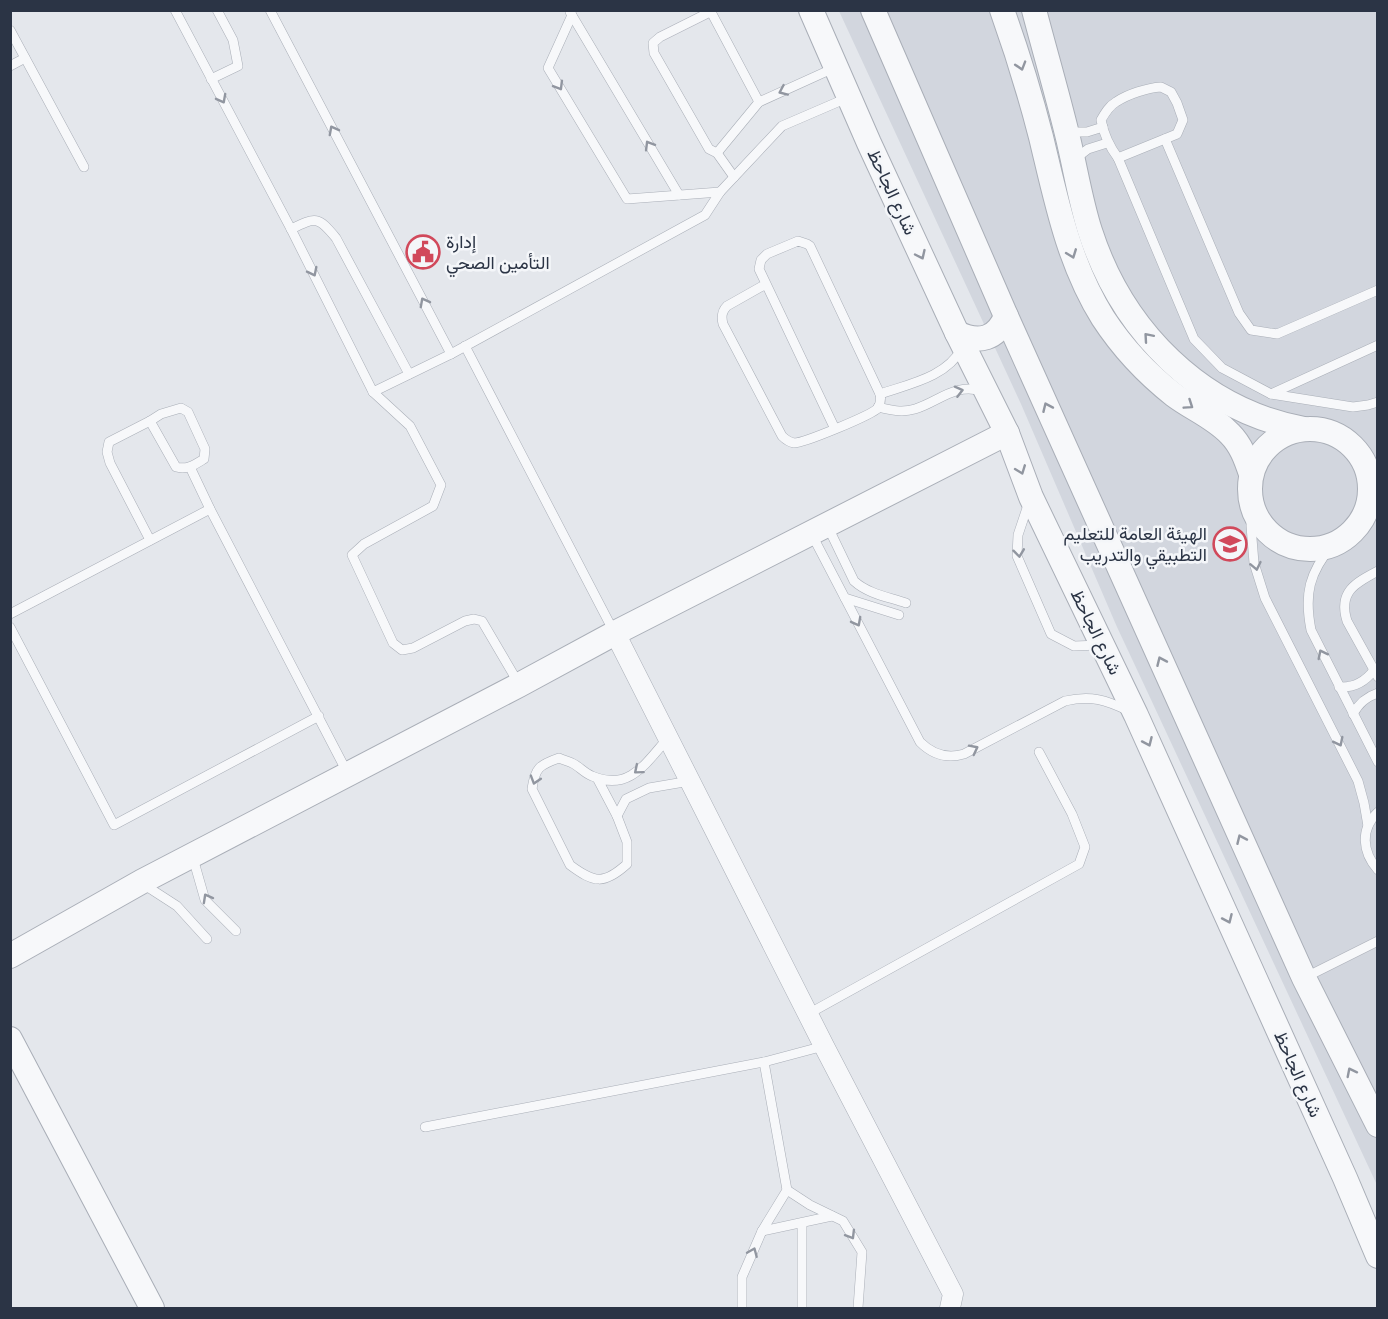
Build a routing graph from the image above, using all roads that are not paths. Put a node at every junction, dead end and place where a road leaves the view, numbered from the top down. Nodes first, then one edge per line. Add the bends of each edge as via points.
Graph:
1 (175, 10) edge
2 (217, 10) edge
3 (270, 10) edge
4 (811, 10) edge
5 (1002, 10) edge
6 (1034, 10) edge
7 (710, 11) edge
8 (570, 13) edge
9 (878, 14) edge
10 (10, 30) edge
11 (25, 58) junction
12 (10, 66) edge
13 (837, 68) junction
14 (211, 79) junction
15 (850, 97) junction
16 (759, 102) junction
17 (1103, 128) junction
18 (1066, 132) junction
19 (1165, 139) junction
20 (1107, 142) junction
21 (717, 153) junction
22 (1118, 158) junction
23 (1073, 161) junction
24 (84, 166) dead end
25 (734, 177) junction
26 (720, 192) junction
27 (679, 195) junction
28 (291, 229) junction
29 (766, 284) junction
30 (1377, 290) edge
31 (1006, 316) junction
32 (961, 339) junction
33 (1377, 345) edge
34 (465, 346) junction
35 (452, 354) junction
36 (409, 375) junction
37 (373, 392) junction
38 (988, 393) junction
39 (880, 394) junction
40 (1271, 394) junction
41 (1377, 402) edge
42 (878, 408) junction
43 (150, 421) junction
44 (835, 429) junction
45 (1304, 429) junction
46 (1007, 433) junction
47 (1369, 458) edge
48 (190, 467) junction
49 (1251, 474) junction
50 (1031, 497) junction
51 (210, 508) junction
52 (1252, 508) junction
53 (1377, 512) edge
54 (819, 529) junction
55 (1354, 530) junction
56 (150, 540) junction
57 (1333, 544) junction
58 (1377, 570) edge
59 (844, 598) junction
60 (906, 603) dead end
61 (10, 614) edge
62 (899, 615) dead end
63 (10, 627) edge
64 (615, 633) junction
65 (1103, 645) junction
66 (1376, 673) edge
67 (519, 685) junction
68 (1339, 687) junction
69 (1377, 693) edge
70 (1353, 714) junction
71 (1136, 715) junction
72 (319, 716) junction
73 (668, 738) junction
74 (1039, 752) dead end
75 (1377, 762) edge
76 (349, 775) junction
77 (597, 778) junction
78 (690, 781) junction
79 (1377, 812) edge
80 (617, 816) junction
81 (1368, 826) junction
82 (192, 856) junction
83 (1377, 870) edge
84 (141, 882) junction
85 (236, 931) dead end
86 (207, 939) dead end
87 (1377, 941) edge
88 (10, 956) edge
89 (1304, 978) junction
90 (808, 1014) junction
91 (10, 1039) edge
92 (824, 1046) junction
93 (764, 1062) junction
94 (1377, 1125) edge
95 (425, 1127) dead end
96 (787, 1190) junction
97 (832, 1216) junction
98 (802, 1223) junction
99 (762, 1231) junction
100 (1377, 1256) edge
101 (152, 1308) edge
102 (742, 1308) edge
103 (802, 1308) edge
104 (858, 1308) edge
105 (950, 1308) edge

1 - 14 lane
2 - 14 lane via 233,40 238,66
35 -> 3 lane
4 - 13 street, شارع الجاحظ
5 -> 49 street via 1030,95 1067,242 1089,294 1136,362 1175,396 1230,434 1243,452
6 - 18 street
7 - 16 lane
7 - 21 lane via 653,43 654,53 709,149
27 -> 8 lane
8 -> 27 lane via 548,68 627,199
9 - 31 street
10 - 11 lane
11 - 12 lane
11 - 24 lane
13 - 15 street, شارع الجاحظ
13 -> 16 lane
14 -> 28 lane
15 - 25 lane via 782,126
15 -> 32 street, شارع الجاحظ
16 - 21 lane
17 - 18 lane
17 - 19 lane via 1101,120 1115,102 1148,88 1161,87 1171,92 1183,120 1177,134
17 - 20 lane
18 - 23 street
19 - 22 lane
19 - 30 lane via 1239,313 1251,330 1277,334
20 - 22 lane
20 - 23 lane via 1088,149
21 - 25 lane
22 - 40 lane via 1194,339 1222,368
45 -> 23 street via 1267,419 1210,391 1171,362 1138,326 1100,257 1083,208
25 - 26 lane
26 - 27 lane
26 - 34 lane via 705,215
28 - 36 lane via 310,220 324,223 336,237
28 -> 37 lane
29 - 39 lane via 759,269 763,256 794,242 810,246
29 - 44 lane
29 - 44 lane via 727,306 722,314 723,324 785,440 798,442
31 - 32 street via 995,333
89 -> 31 street
32 - 38 street, شارع الجاحظ
32 - 39 lane via 957,357 940,371
33 - 40 lane
34 - 35 lane
34 - 64 lane
35 - 36 lane
36 - 37 lane
37 - 67 lane via 410,426 441,484 433,506 351,555 393,644 402,650 413,648 465,621 482,621
42 -> 38 lane via 914,409 971,388
38 - 46 street, شارع الجاحظ
39 - 42 lane
40 - 41 lane via 1353,407
42 - 44 lane
43 - 48 lane via 176,467
43 - 48 lane via 175,409 188,412 205,449 204,459
43 - 56 lane via 109,442 107,452
45 - 47 street via 1335,434
45 - 49 street via 1276,438 1265,448
46 -> 50 street, شارع الجاحظ
46 - 54 street
47 - 55 street via 1368,507
48 - 51 lane
49 - 52 street
50 - 65 street, شارع الجاحظ
50 -> 65 lane via 1018,535 1017,556 1051,634 1074,645
51 - 56 lane
51 - 72 lane
52 - 57 street via 1260,523 1285,544 1317,549
52 -> 81 lane via 1254,563 1264,598 1358,781
53 - 55 street
54 - 59 lane
54 - 60 lane via 854,581 867,590
54 - 64 street
55 - 57 street
56 - 61 lane
68 -> 57 lane via 1311,630 1307,612 1313,575
58 - 66 lane via 1356,583 1345,605 1347,621
59 - 62 lane
59 -> 71 lane via 920,742 935,754 964,753 1065,701 1099,699
63 - 72 lane via 114,825
64 - 67 street
64 - 73 street
65 - 71 street, شارع الجاحظ
66 - 68 lane via 1354,686
67 - 76 street
68 - 70 lane
69 - 70 lane via 1365,699
70 - 75 lane
71 -> 100 street, شارع الجاحظ via 1346,1178
72 - 76 lane
73 -> 77 lane via 628,778 607,782
73 - 78 street
74 - 90 lane via 1085,847 1078,864
76 - 82 street
77 - 80 lane
77 -> 80 lane via 559,758 542,764 534,776 532,789 570,865 597,880 614,875 627,864 627,842
78 - 80 lane via 649,788 626,799
78 - 90 street
79 - 81 lane
81 - 83 lane via 1365,848
82 - 84 street
85 -> 82 lane via 205,900
84 - 86 lane via 177,906
84 - 88 street
87 - 89 lane
94 -> 89 street
90 - 92 street
91 - 101 street
92 - 93 lane
92 - 105 street via 953,1294
93 - 95 lane
93 - 96 lane
96 - 97 lane
96 - 99 lane
97 - 98 lane
97 -> 104 lane via 843,1221 862,1252
98 - 99 lane
98 - 103 lane
102 -> 99 lane via 742,1277

